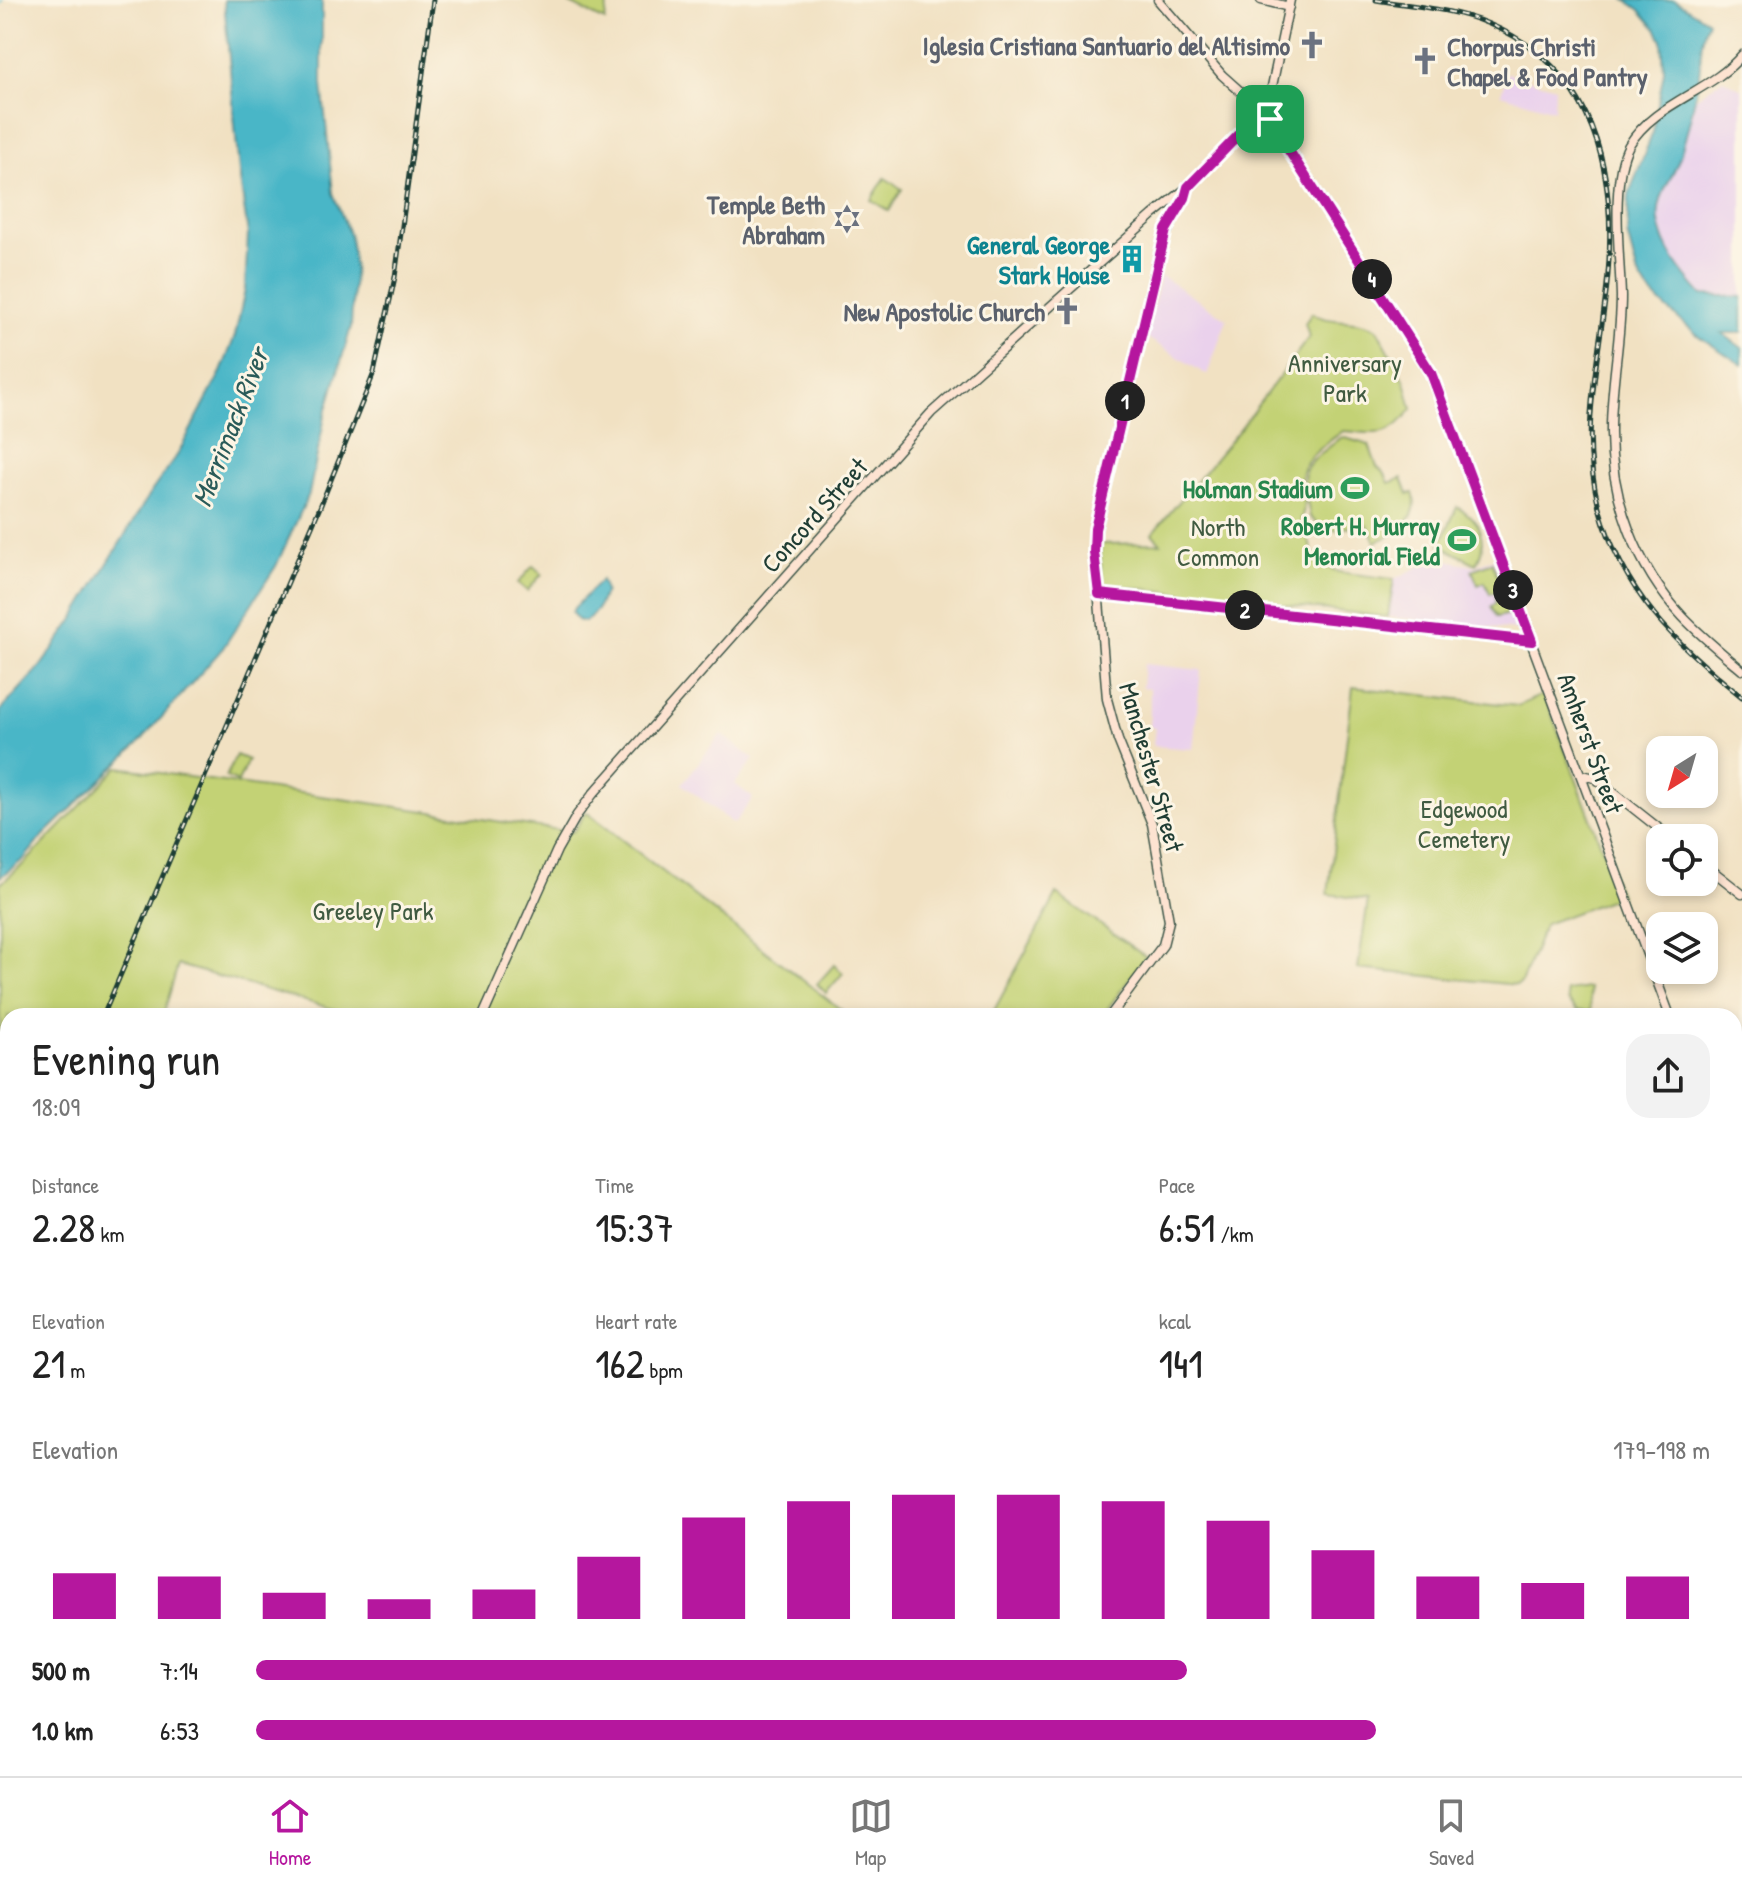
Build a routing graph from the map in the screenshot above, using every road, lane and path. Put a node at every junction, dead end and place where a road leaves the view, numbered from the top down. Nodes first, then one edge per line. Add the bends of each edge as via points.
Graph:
1 (1158, 0) edge
2 (1261, 0) edge
3 (1290, 4) edge
4 (1739, 58) edge
5 (1263, 110) junction
6 (1188, 187) junction
7 (1099, 594) junction
8 (1532, 641) junction
9 (1742, 670) edge
10 (1582, 775) junction
11 (1653, 824) edge
12 (1718, 875) edge
13 (1742, 894) edge
14 (487, 1008) edge
15 (1116, 1008) edge
16 (1667, 1008) edge

1 - 5 main road, Amherst Street via 1233,85
2 - 3 main road
3 - 5 main road
4 - 9 main road via 1654,118 1627,150 1620,173 1620,327 1611,434 1624,516 1643,561 1671,603
5 - 6 main road, Concord Street
5 - 8 main road, Amherst Street via 1431,373
6 - 7 main road, Manchester Street via 1162,243 1095,529
6 - 14 main road, Concord Street via 939,405 598,788 562,840
7 - 8 main road
7 - 15 main road, Manchester Street via 1107,699 1123,756 1152,824 1169,921 1163,945
8 - 10 main road, Amherst Street
10 - 11 main road via 1595,778
10 - 16 main road, Amherst Street
12 - 13 main road

